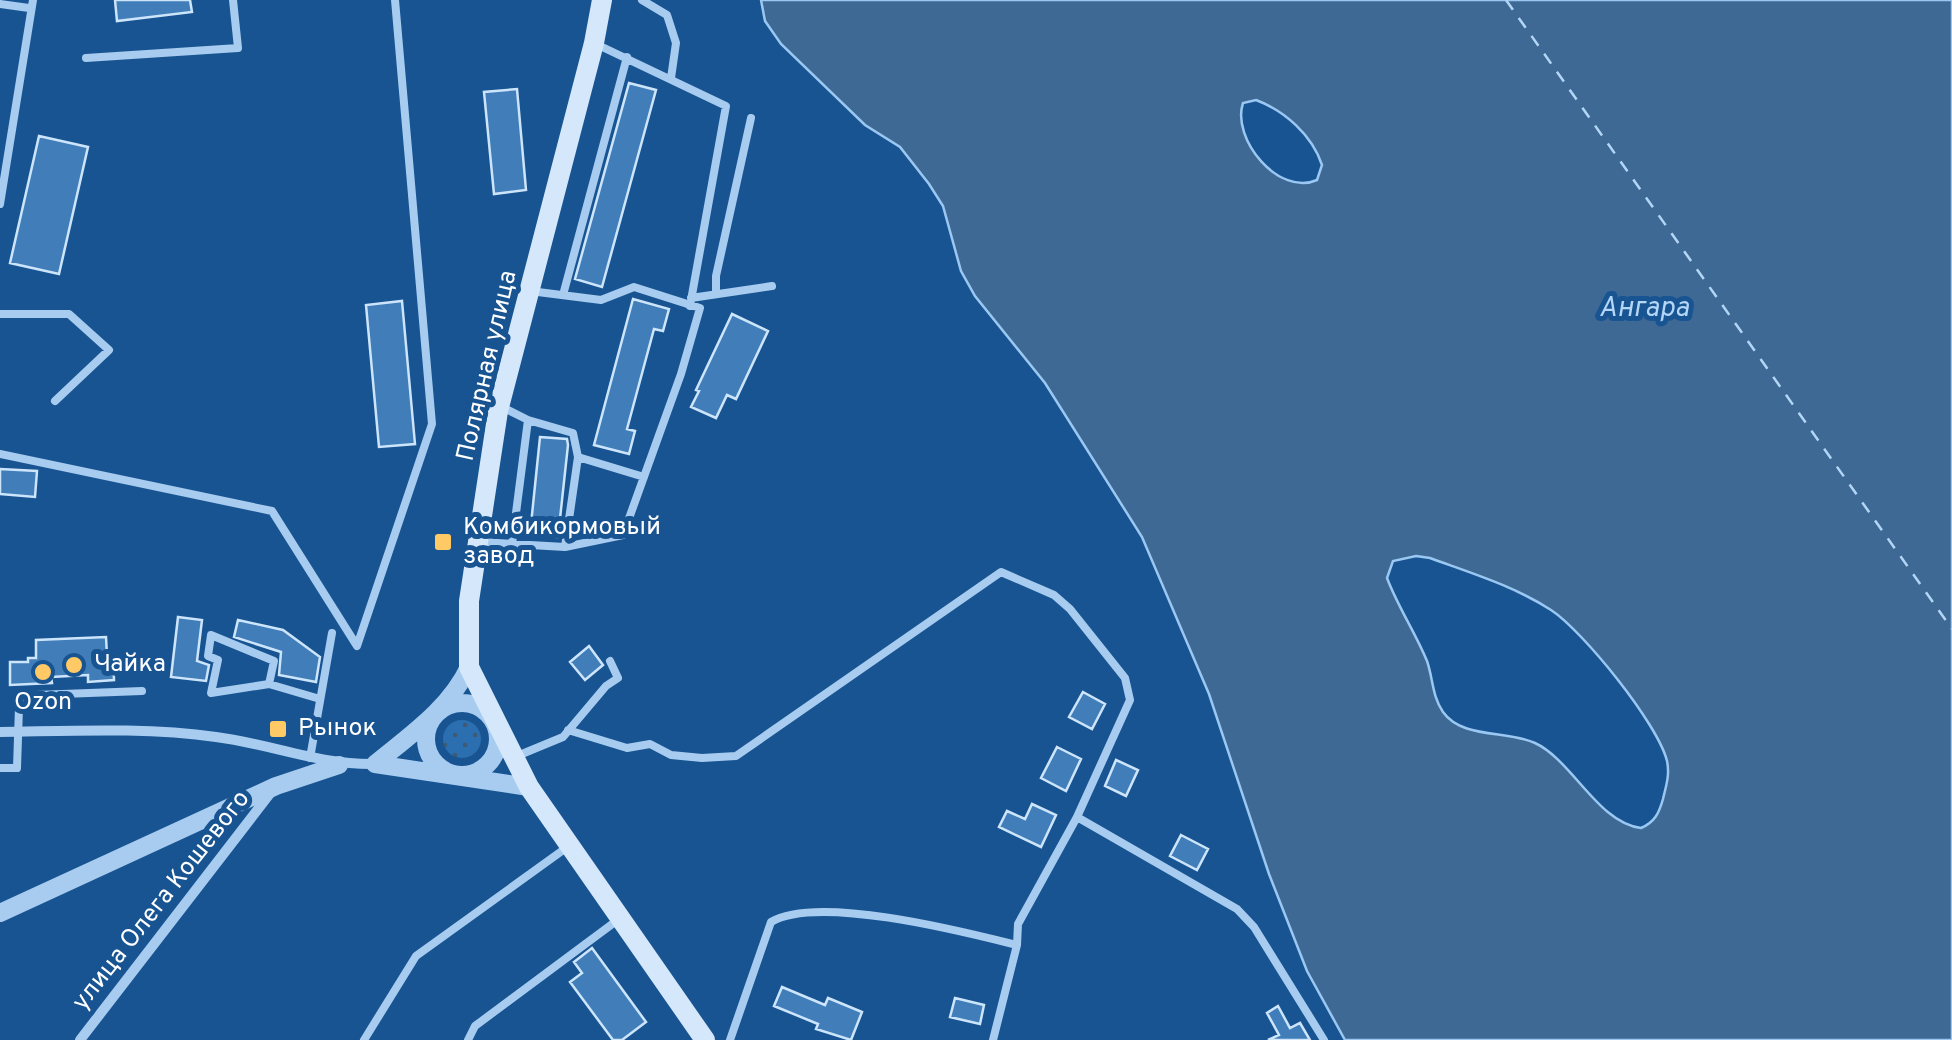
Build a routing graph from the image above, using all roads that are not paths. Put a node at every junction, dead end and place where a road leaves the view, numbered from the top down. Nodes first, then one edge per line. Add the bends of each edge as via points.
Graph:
1 (233, 0) edge
2 (396, 0) edge
3 (602, 0) edge
4 (642, 0) edge
5 (0, 4) edge
6 (31, 4) edge
7 (594, 44) junction
8 (627, 57) junction
9 (86, 58) dead end
10 (671, 78) junction
11 (751, 118) dead end
12 (0, 204) edge
13 (772, 286) dead end
14 (530, 291) junction
15 (716, 292) junction
16 (563, 296) junction
17 (690, 302) junction
18 (0, 314) edge
19 (55, 401) dead end
20 (500, 406) junction
21 (528, 420) junction
22 (0, 454) edge
23 (578, 457) junction
24 (644, 477) junction
25 (478, 542) junction
26 (512, 544) junction
27 (565, 546) junction
28 (332, 634) dead end
29 (610, 660) dead end
30 (469, 667) junction
31 (270, 684) junction
32 (142, 690) dead end
33 (320, 698) junction
34 (436, 713) junction
35 (497, 728) junction
36 (568, 730) junction
37 (0, 732) edge
38 (18, 732) junction
39 (310, 758) junction
40 (513, 758) junction
41 (339, 764) junction
42 (376, 764) junction
43 (0, 768) edge
44 (454, 775) junction
45 (276, 786) junction
46 (529, 786) junction
47 (1077, 817) junction
48 (569, 845) junction
49 (0, 912) edge
50 (620, 918) junction
51 (1017, 945) junction
52 (80, 1040) edge
53 (364, 1040) edge
54 (468, 1040) edge
55 (706, 1040) edge
56 (730, 1040) edge
57 (992, 1040) edge
58 (1324, 1040) edge

1 - 9 lane via 238,48
2 - 22 lane via 432,424 357,646 272,511
3 - 7 main road, Полярная улица
4 - 10 lane via 666,14 676,44
5 - 6 lane
6 - 12 lane
7 - 8 lane
7 - 14 main road, Полярная улица
8 - 10 lane
8 - 16 lane
10 - 17 lane via 726,106
11 - 15 lane
13 - 15 lane
14 - 16 lane
14 - 20 main road, Полярная улица
15 - 17 lane
16 - 17 lane via 601,300 634,288
17 - 24 lane via 700,308
18 - 19 lane via 69,314 110,350
20 - 21 lane
20 - 25 main road, Полярная улица
21 - 23 lane via 573,433
21 - 26 lane
23 - 24 lane
23 - 27 lane
24 - 27 lane via 622,535
25 - 26 lane
25 - 30 main road, Полярная улица
26 - 27 lane
28 - 33 lane
29 - 36 lane via 618,678
30 - 34 street
30 - 35 main road, Полярная улица
31 - 31 lane via 274,661 210,635 208,656 218,660 211,694
31 - 33 lane
32 - 38 lane via 36,695 19,707
33 - 39 lane
34 - 35 street via 469,703 489,714
34 - 42 street
34 - 44 street via 426,733 428,754
35 - 40 main road, Полярная улица
35 - 44 street via 498,747 486,767
36 - 40 lane
36 - 47 lane via 627,748 650,744 671,755 736,756 1001,572 1054,594 1070,608 1130,690
37 - 38 street
38 - 39 street via 216,737
38 - 43 lane via 18,768
39 - 41 street
40 - 46 main road, Полярная улица
41 - 42 street
41 - 45 street
42 - 44 street
44 - 46 street
45 - 49 street
45 - 52 street, улица Олега Кошевого
46 - 48 main road, Полярная улица
47 - 51 lane via 1018,924
47 - 58 lane via 1237,910
48 - 50 main road, Полярная улица
48 - 53 lane via 416,956
50 - 54 lane via 475,1026
50 - 55 main road, Полярная улица
51 - 56 lane via 849,913 783,915 772,922
51 - 57 lane

